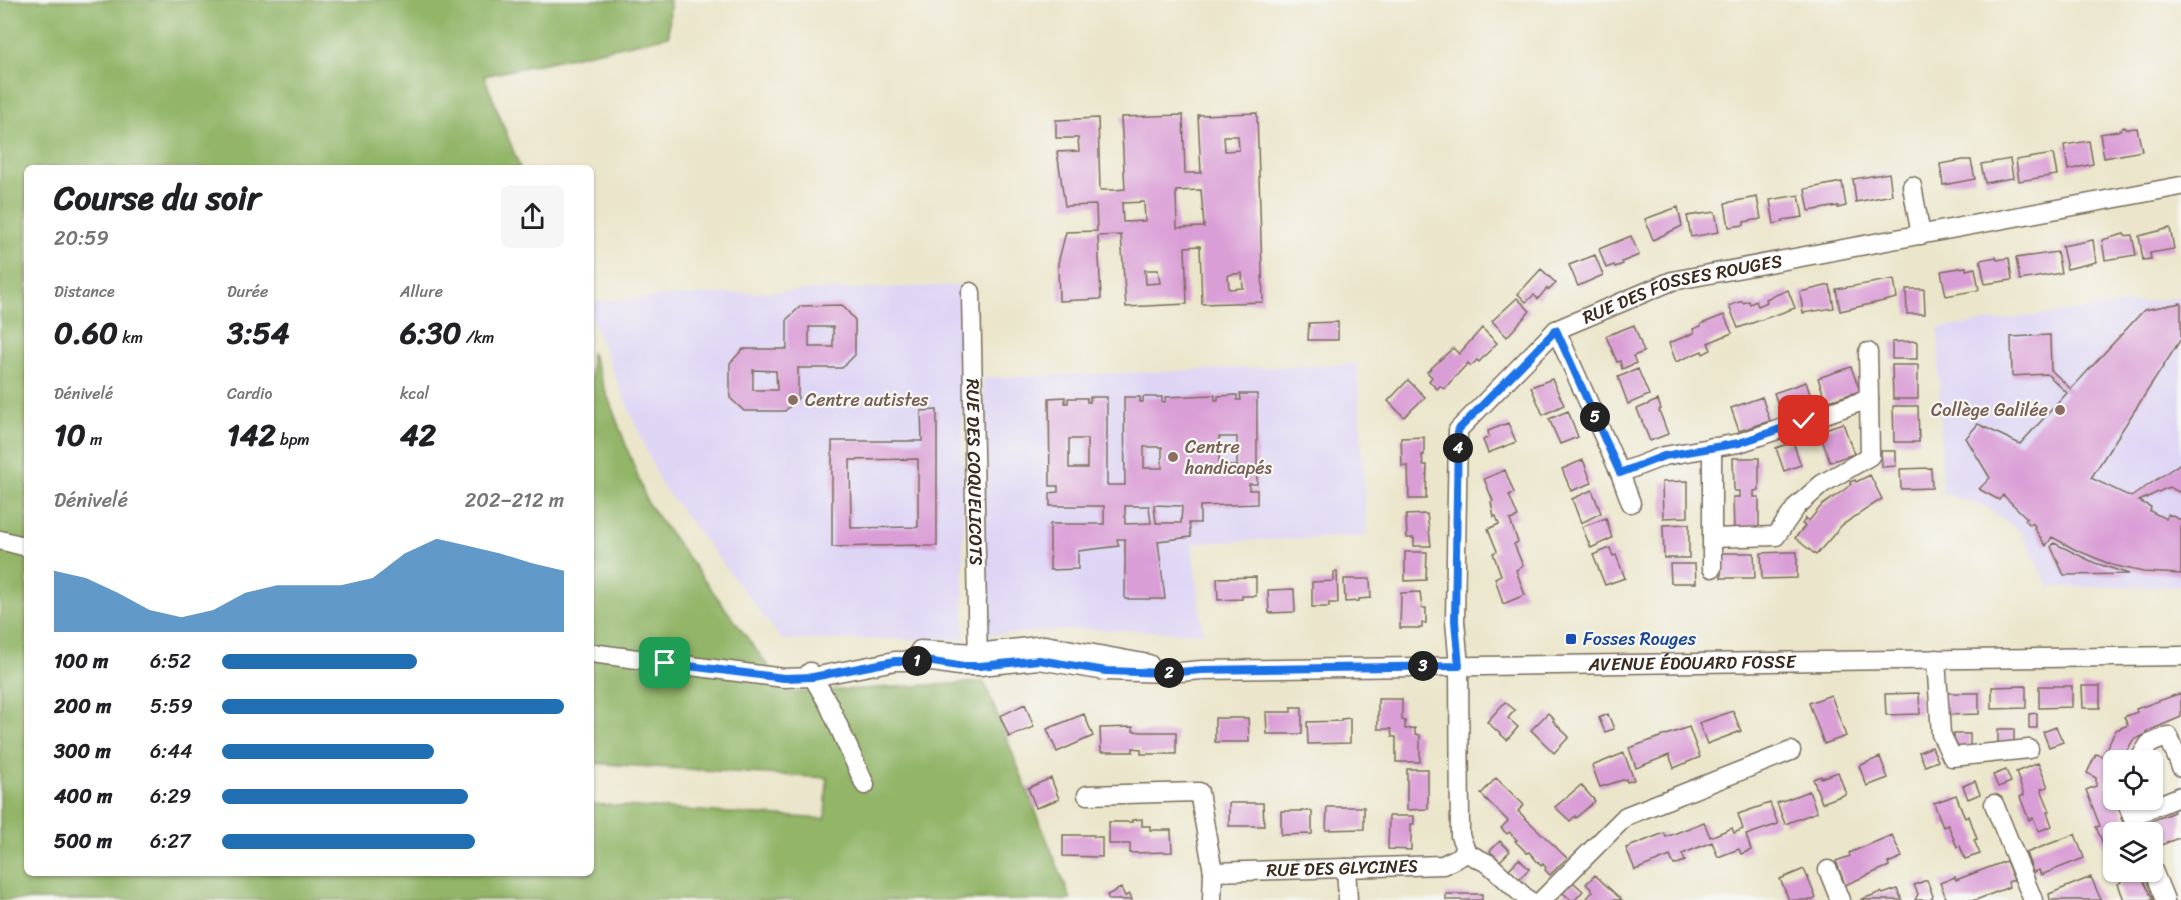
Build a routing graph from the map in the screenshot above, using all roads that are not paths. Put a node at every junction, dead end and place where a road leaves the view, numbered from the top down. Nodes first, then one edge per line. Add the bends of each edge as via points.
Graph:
1 (1912, 186) dead end
2 (2181, 186) edge
3 (1921, 235) junction
4 (971, 292) dead end
5 (1556, 330) junction
6 (1868, 352) dead end
7 (1869, 399) junction
8 (1712, 447) junction
9 (1620, 473) junction
10 (1631, 502) dead end
11 (1712, 538) junction
12 (0, 540) edge
13 (24, 546) edge
14 (1712, 568) dead end
15 (594, 654) edge
16 (2181, 656) edge
17 (977, 659) junction
18 (1936, 659) junction
19 (1459, 666) junction
20 (811, 675) junction
21 (2029, 749) dead end
22 (2145, 750) edge
23 (1791, 751) dead end
24 (2181, 768) edge
25 (866, 785) dead end
26 (1087, 795) dead end
27 (2181, 796) edge
28 (1994, 804) dead end
29 (2132, 816) edge
30 (1467, 853) junction
31 (1346, 868) junction
32 (1828, 870) dead end
33 (1213, 872) junction
34 (2158, 882) edge
35 (1212, 900) edge
36 (1348, 900) edge
37 (1528, 900) edge
38 (1542, 900) edge
39 (1840, 900) edge
40 (2033, 900) edge
41 (2165, 900) edge

1 - 3 street
2 - 3 street, RUE DES FOSSES ROUGES
3 - 5 street, RUE DES FOSSES ROUGES via 1672,281
4 - 17 street, RUE DES COQUELICOTS
5 - 9 street
5 - 19 street, RUE DES FOSSES ROUGES via 1458,430 1455,621
6 - 7 street
7 - 8 street via 1739,443
7 - 11 street via 1870,456 1822,483 1797,506 1776,536
8 - 9 street via 1664,456
8 - 11 street
9 - 10 street
11 - 14 street
12 - 13 street
15 - 20 street, AVENUE ÉDOUARD FOSSE via 784,678
16 - 18 street, AVENUE ÉDOUARD FOSSE
17 - 19 street, AVENUE ÉDOUARD FOSSE via 1045,645 1202,670
17 - 20 street, AVENUE ÉDOUARD FOSSE via 895,661
18 - 19 street, AVENUE ÉDOUARD FOSSE
18 - 21 street via 1941,734 1952,757
19 - 30 street, RUE DES FOSSES ROUGES via 1460,836
20 - 25 street
22 - 24 street via 2149,744 2168,736
23 - 38 street via 1626,816
26 - 33 street via 1199,792
27 - 29 street
28 - 40 street
30 - 31 street, RUE DES GLYCINES via 1443,865
30 - 37 street via 1489,864
31 - 33 street, RUE DES GLYCINES
31 - 36 street
32 - 39 street
33 - 35 street
34 - 41 street

